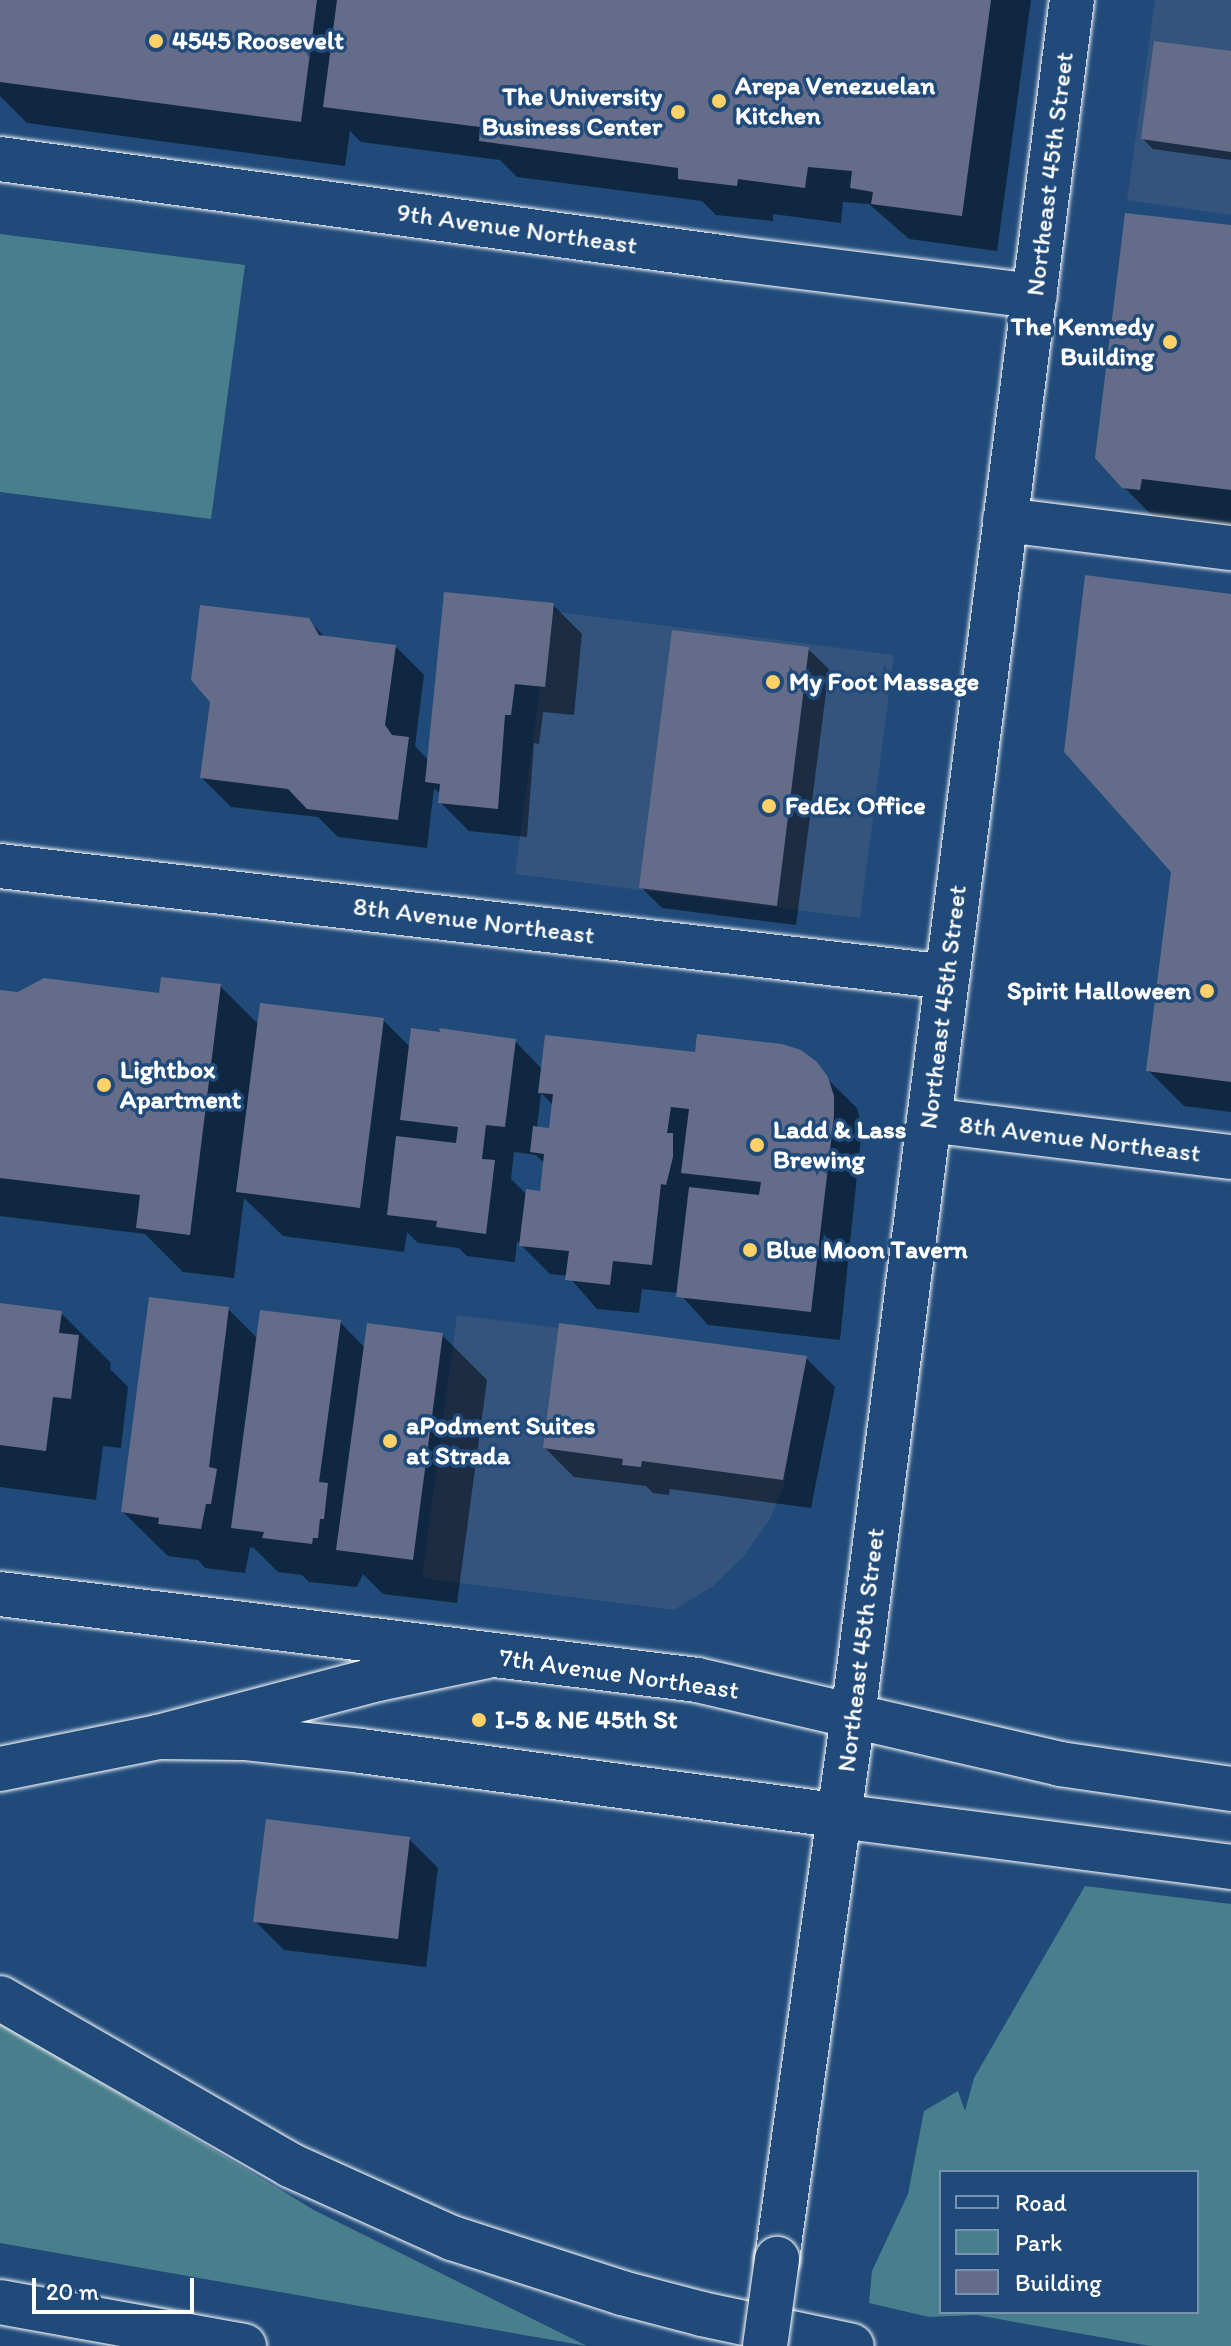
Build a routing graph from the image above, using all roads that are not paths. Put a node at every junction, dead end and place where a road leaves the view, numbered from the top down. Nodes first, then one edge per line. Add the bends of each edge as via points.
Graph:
1 (1072, 0) edge
2 (0, 159) edge
3 (1035, 296) junction
4 (1005, 520) junction
5 (1231, 548) edge
6 (0, 866) edge
7 (948, 977) junction
8 (929, 1120) junction
9 (1231, 1157) edge
10 (0, 1594) edge
11 (487, 1656) junction
12 (853, 1716) junction
13 (158, 1737) junction
14 (0, 1769) edge
15 (1231, 1789) edge
16 (839, 1816) junction
17 (1231, 1867) edge
18 (0, 1998) edge
19 (0, 2302) edge
20 (244, 2346) edge
21 (765, 2346) edge
22 (852, 2346) edge

1 - 3 main road, Northeast 45th Street
2 - 3 main road, 9th Avenue Northeast
3 - 4 main road, Northeast 45th Street
4 - 5 main road
4 - 7 main road, Northeast 45th Street
6 - 7 main road, 8th Avenue Northeast
7 - 8 main road, Northeast 45th Street
8 - 9 main road, 8th Avenue Northeast
8 - 12 main road, Northeast 45th Street
10 - 11 main road, 7th Avenue Northeast
11 - 12 main road, 7th Avenue Northeast via 697,1680
11 - 13 main road
12 - 15 main road, 7th Avenue Northeast via 1060,1764
12 - 16 main road, Northeast 45th Street
13 - 14 main road
13 - 16 main road via 244,1738 361,1751
16 - 17 main road
16 - 21 main road, Northeast 45th Street, bridge
18 - 22 main road via 290,2165 439,2233 622,2293
19 - 20 main road

